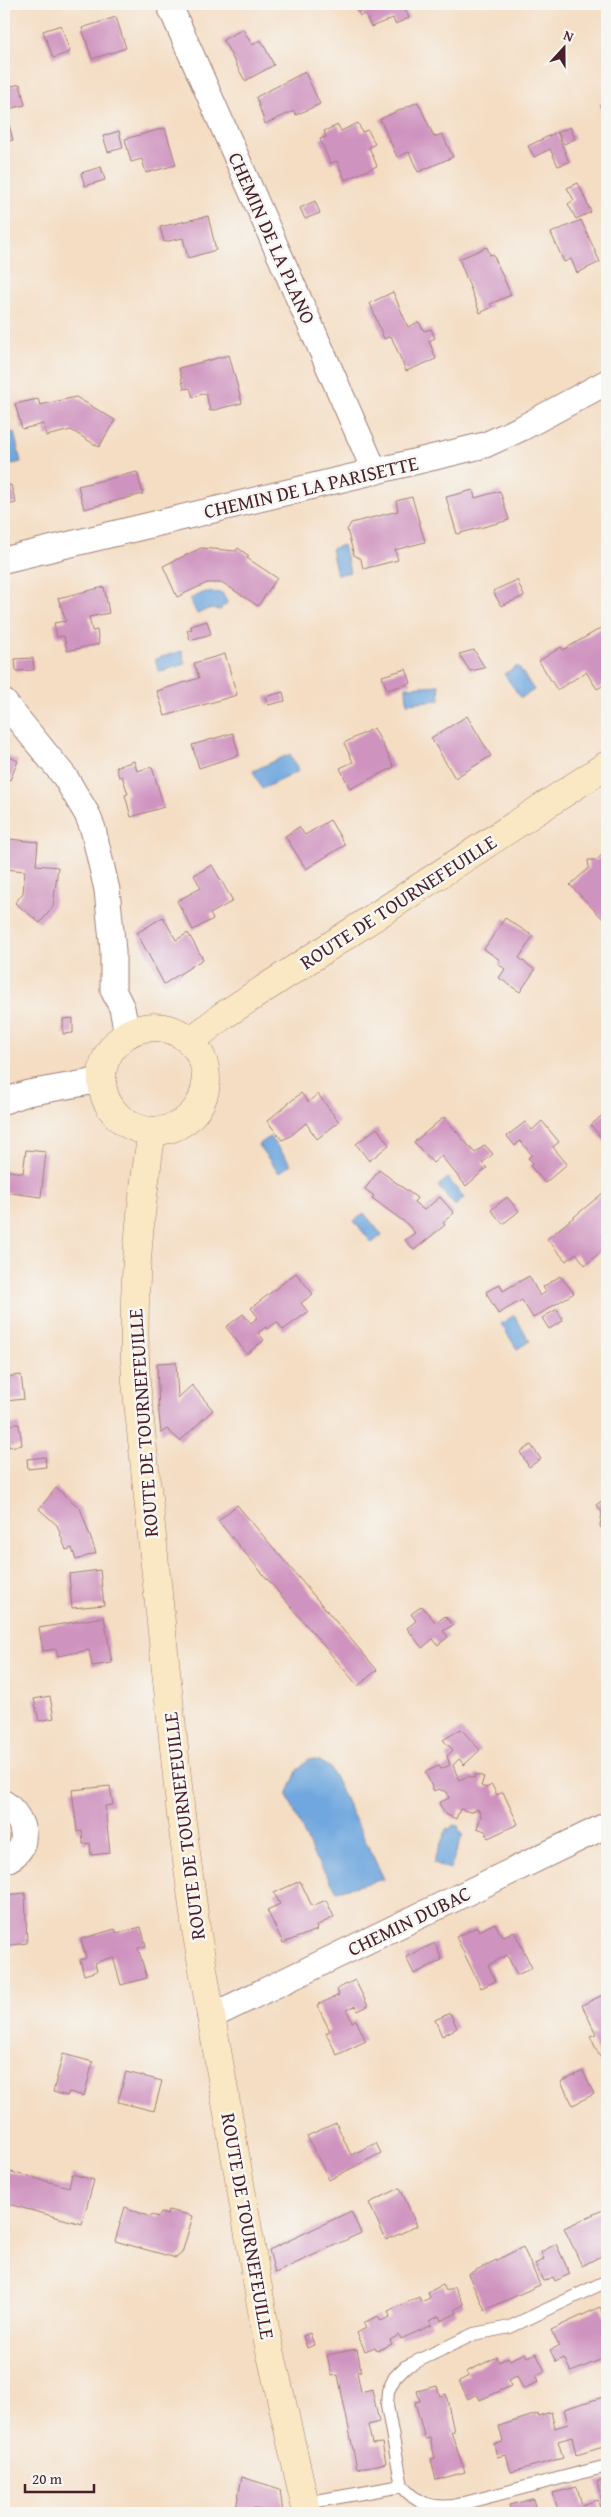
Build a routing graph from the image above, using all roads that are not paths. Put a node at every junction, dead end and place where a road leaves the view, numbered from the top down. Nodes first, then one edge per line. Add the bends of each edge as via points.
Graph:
1 (169, 4) edge
2 (607, 382) edge
3 (375, 472) junction
4 (4, 560) edge
5 (4, 702) edge
6 (607, 765) edge
7 (126, 1034) junction
8 (191, 1041) junction
9 (102, 1080) junction
10 (4, 1101) edge
11 (152, 1131) junction
12 (4, 1803) edge
13 (607, 1825) edge
14 (4, 1861) edge
15 (210, 2017) junction
16 (607, 2281) edge
17 (607, 2466) edge
18 (402, 2486) junction
19 (306, 2508) edge
20 (422, 2509) edge

1 - 3 street, CHEMIN DE LA PLANO
2 - 3 street, CHEMIN DE LA PARISETTE via 485,445
3 - 4 street, CHEMIN DE LA PARISETTE
5 - 7 street via 65,777 93,829 107,890 113,990 122,1008
6 - 8 street, ROUTE DE TOURNEFEUILLE via 221,1017
7 - 8 street via 157,1026 173,1030
7 - 9 street via 107,1054
8 - 11 street via 203,1059 206,1074 202,1102 180,1125
9 - 10 street via 28,1093
9 - 11 street via 105,1098 116,1115 139,1129
11 - 15 street, ROUTE DE TOURNEFEUILLE via 135,1269 133,1331 136,1382 181,1815
12 - 14 street via 15,1811 22,1823 23,1837 18,1850
13 - 15 street, CHEMIN DUBAC
15 - 19 street, ROUTE DE TOURNEFEUILLE via 265,2328
16 - 18 lane via 510,2327 474,2334 405,2367 388,2391 387,2406
17 - 20 lane via 453,2506
18 - 19 lane
18 - 20 lane

